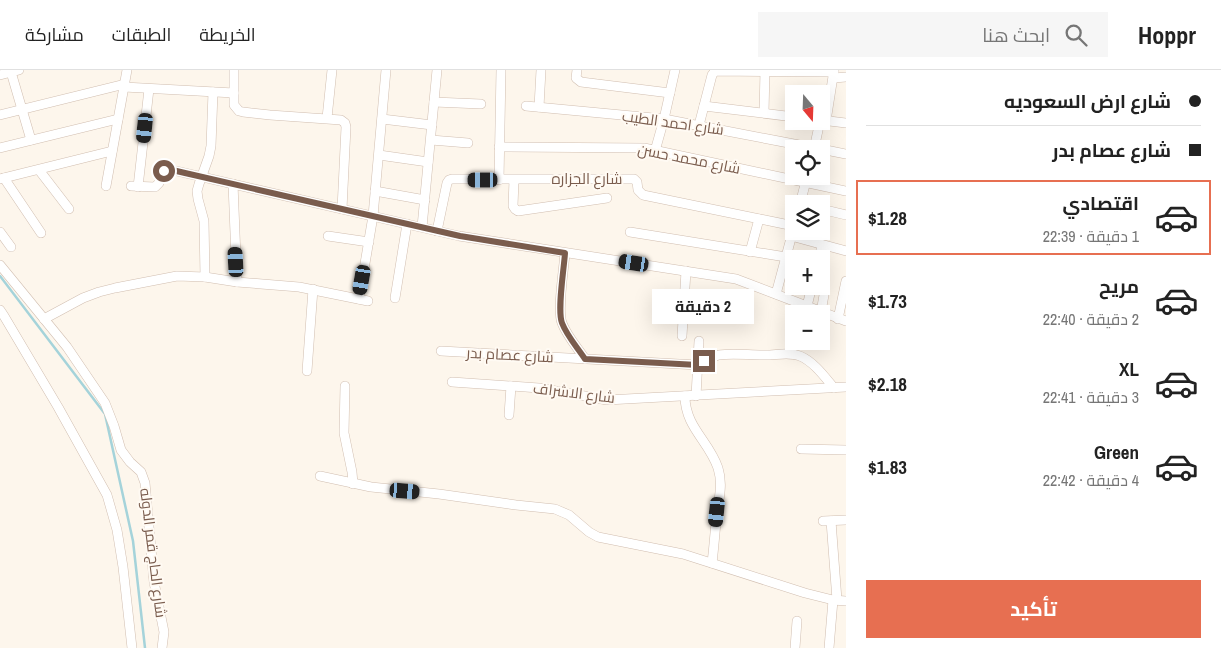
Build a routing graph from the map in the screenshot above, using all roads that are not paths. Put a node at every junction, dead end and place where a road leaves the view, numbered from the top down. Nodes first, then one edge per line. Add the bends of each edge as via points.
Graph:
1 (127, 70) edge
2 (234, 70) edge
3 (332, 70) edge
4 (386, 70) edge
5 (437, 70) edge
6 (501, 70) edge
7 (541, 70) edge
8 (577, 70) edge
9 (675, 70) edge
10 (15, 71) edge
11 (765, 71) edge
12 (834, 73) edge
13 (0, 75) edge
14 (846, 77) edge
15 (124, 86) junction
16 (149, 89) junction
17 (830, 89) edge
18 (213, 92) junction
19 (234, 93) junction
20 (670, 93) junction
21 (434, 102) junction
22 (481, 104) dead end
23 (526, 106) dead end
24 (704, 106) junction
25 (539, 107) junction
26 (22, 110) junction
27 (764, 113) junction
28 (0, 115) edge
29 (785, 116) edge
30 (327, 118) junction
31 (118, 119) junction
32 (382, 119) junction
33 (664, 119) junction
34 (830, 122) edge
35 (846, 123) edge
36 (432, 125) junction
37 (699, 125) junction
38 (32, 140) junction
39 (430, 140) junction
40 (785, 142) edge
41 (468, 143) dead end
42 (499, 147) junction
43 (0, 148) edge
44 (655, 150) junction
45 (112, 151) junction
46 (830, 151) edge
47 (846, 154) edge
48 (379, 155) junction
49 (428, 162) junction
50 (39, 170) junction
51 (785, 175) edge
52 (202, 177) junction
53 (2, 179) edge
54 (499, 180) junction
55 (514, 180) junction
56 (233, 184) junction
57 (826, 185) edge
58 (106, 186) dead end
59 (846, 191) edge
60 (375, 192) junction
61 (607, 198) dead end
62 (424, 200) junction
63 (70, 209) dead end
64 (342, 209) junction
65 (830, 211) edge
66 (846, 215) edge
67 (373, 216) junction
68 (759, 219) junction
69 (407, 224) junction
70 (785, 227) edge
71 (422, 228) junction
72 (437, 231) junction
73 (0, 232) edge
74 (41, 232) dead end
75 (630, 232) dead end
76 (328, 236) dead end
77 (812, 240) edge
78 (369, 242) junction
79 (822, 245) junction
80 (11, 248) dead end
81 (821, 250) edge
82 (846, 251) edge
83 (750, 252) junction
84 (565, 253) junction
85 (785, 257) edge
86 (785, 261) edge
87 (0, 265) edge
88 (686, 271) junction
89 (205, 277) junction
90 (846, 281) edge
91 (237, 282) junction
92 (313, 289) junction
93 (776, 294) junction
94 (824, 295) dead end
95 (395, 298) dead end
96 (804, 305) edge
97 (822, 305) edge
98 (0, 310) edge
99 (830, 315) edge
100 (44, 319) junction
101 (842, 320) edge
102 (682, 336) dead end
103 (699, 341) dead end
104 (441, 351) dead end
105 (585, 359) junction
106 (698, 365) junction
107 (307, 371) dead end
108 (452, 382) dead end
109 (345, 386) dead end
110 (511, 386) junction
111 (846, 387) edge
112 (834, 388) junction
113 (685, 396) junction
114 (696, 396) junction
115 (509, 415) dead end
116 (801, 449) dead end
117 (846, 450) edge
118 (320, 476) dead end
119 (353, 484) junction
120 (846, 520) edge
121 (712, 563) junction
122 (839, 600) edge
123 (798, 620) dead end
124 (132, 648) edge
125 (162, 648) edge
126 (795, 648) edge
127 (829, 648) edge

1 - 15 street
2 - 19 street
3 - 30 street
4 - 32 street
5 - 21 street
6 - 42 street
7 - 25 street
8 - 20 street via 576,78 581,82
9 - 20 street
10 - 13 street
10 - 26 street
11 - 12 street
11 - 24 street via 715,71
11 - 27 street
12 - 14 street
12 - 17 street
15 - 16 street
15 - 26 street
15 - 31 street
16 - 18 street
16 - 52 street via 135,186 155,187 166,169
18 - 19 street
18 - 52 street via 211,146
19 - 30 street via 234,105 239,111
20 - 33 street
21 - 22 street
21 - 36 street
23 - 25 street, شارع احمد الطيب
24 - 27 street
24 - 37 street
25 - 33 street, شارع احمد الطيب
26 - 28 street
26 - 38 street
27 - 29 street
30 - 64 street via 341,120 346,127
31 - 38 street
31 - 45 street
32 - 36 street
32 - 48 street
33 - 37 street, شارع احمد الطيب
33 - 44 street
34 - 35 street
36 - 39 street
37 - 40 street, شارع احمد الطيب
38 - 43 street
39 - 41 street
39 - 49 street
42 - 44 street, شارع محمد حسن
42 - 54 street
44 - 51 street, شارع محمد حسن
45 - 50 street
45 - 58 street
46 - 47 street, شارع احمد الطيب
48 - 49 street
48 - 60 street
49 - 62 street
50 - 53 street
50 - 63 street
52 - 56 street
52 - 89 street via 198,199 204,221
53 - 74 street
54 - 55 street, شارع الجزاره
54 - 72 street, شارع الجزاره via 449,180
55 - 61 street via 513,206 518,211
55 - 68 street, شارع الجزاره via 634,179 643,195
56 - 64 street
56 - 91 street
57 - 59 street, شارع محمد حسن
60 - 62 street
60 - 67 street
62 - 71 street
64 - 67 street
65 - 66 street
67 - 69 street
67 - 78 street
68 - 70 street, شارع الجزاره
68 - 83 street
69 - 71 street
69 - 95 street
71 - 72 street
72 - 84 street
73 - 80 street
75 - 83 street
76 - 78 street
77 - 79 street, شارع الجزاره
78 - 92 street via 363,300
79 - 81 street
79 - 82 street, شارع الجزاره
83 - 85 street
84 - 88 street
84 - 105 street via 561,321
86 - 93 street
87 - 100 street, شارع الحاج قمر الدوله
88 - 93 street via 736,279
88 - 102 street
89 - 91 street
89 - 100 street via 177,276 99,292
90 - 101 street
91 - 92 street
92 - 107 street
93 - 96 street
94 - 97 street
98 - 124 street via 107,495 117,530
99 - 101 street
100 - 125 street, شارع الحاج قمر الدوله via 105,403 120,450 141,472 145,483 157,598 164,632
103 - 106 street
104 - 105 street, شارع عصام بدر
105 - 106 street, شارع عصام بدر
106 - 112 street, شارع عصام بدر via 725,354 795,354 818,370
106 - 114 street
108 - 110 street, شارع الاشراف
109 - 119 street via 344,433
110 - 113 street, شارع الاشراف via 607,400
110 - 115 street
111 - 112 street, شارع الاشراف
112 - 114 street, شارع الاشراف
113 - 114 street, شارع الاشراف
113 - 121 street via 689,420 718,468 720,493
116 - 117 street
118 - 119 street
119 - 121 street via 555,508 594,535
120 - 122 street via 827,521
121 - 122 street via 805,594
122 - 127 street
123 - 126 street

